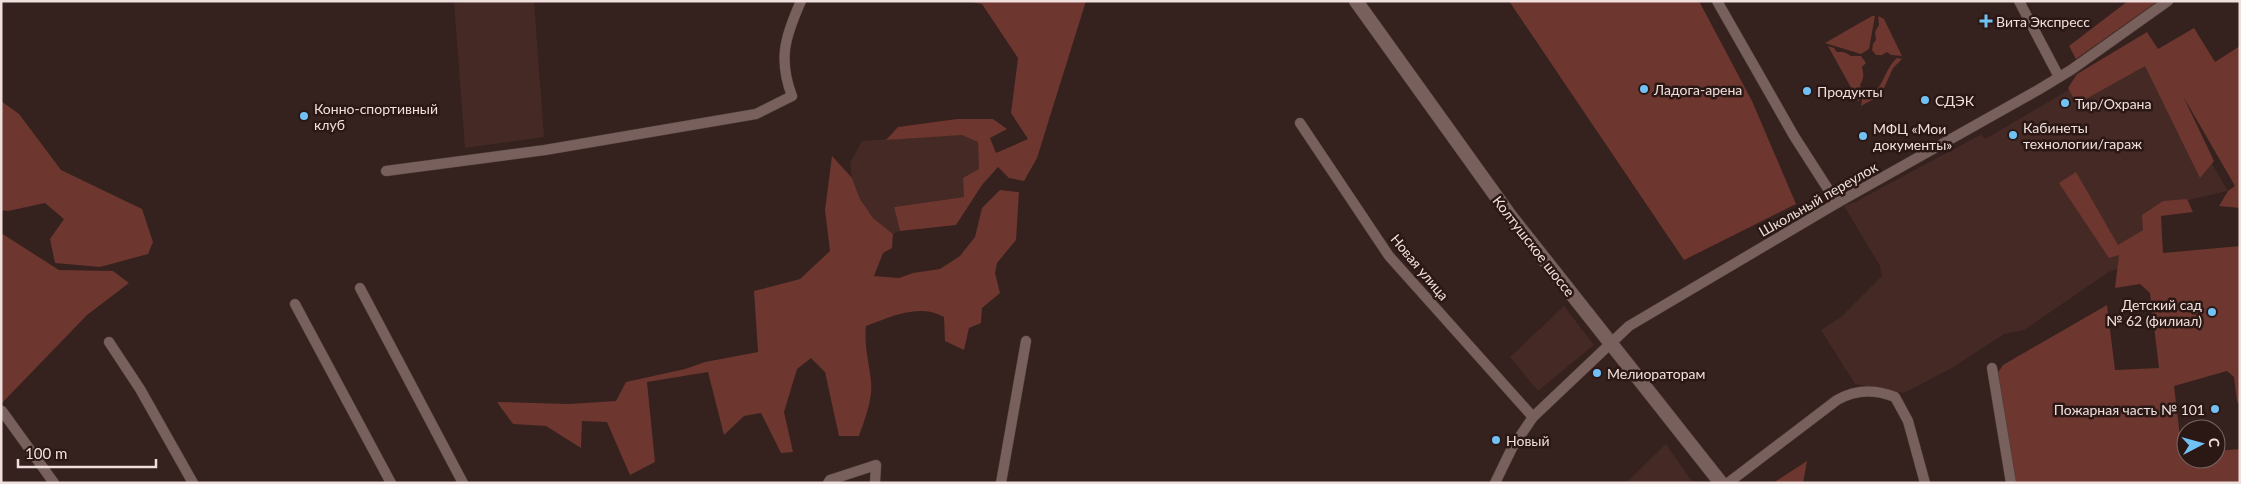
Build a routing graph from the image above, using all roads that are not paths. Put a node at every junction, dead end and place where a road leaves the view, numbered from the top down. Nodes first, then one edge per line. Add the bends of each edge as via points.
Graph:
1 (801, 1) edge
2 (1356, 1) edge
3 (1717, 1) edge
4 (2019, 1) edge
5 (2168, 1) edge
6 (2059, 77) junction
7 (1300, 124) dead end
8 (386, 170) dead end
9 (1837, 203) junction
10 (360, 288) dead end
11 (295, 304) dead end
12 (1026, 341) dead end
13 (109, 342) dead end
14 (1610, 343) junction
15 (1992, 368) dead end
16 (2, 411) edge
17 (1533, 417) junction
18 (54, 483) edge
19 (193, 483) edge
20 (391, 483) edge
21 (463, 483) edge
22 (828, 483) edge
23 (875, 483) edge
24 (1001, 483) edge
25 (1495, 483) edge
26 (1722, 483) edge
27 (1728, 483) edge
28 (1925, 483) edge
29 (2010, 483) edge

1 - 8 street via 789,28 783,54 785,78 792,96 756,114 545,150
2 - 14 main road, Колтушское шоссе via 1511,217
3 - 9 street via 1794,136
4 - 6 street
5 - 6 street, Школьный переулок
6 - 9 street, Школьный переулок
7 - 17 street, Новая улица via 1389,256
9 - 14 street, Школьный переулок via 1629,326
10 - 21 street
11 - 20 street
12 - 24 street
13 - 19 street via 140,389
14 - 17 street, Школьный переулок
14 - 26 main road, Колтушское шоссе
15 - 29 street
16 - 18 street
17 - 25 street, Школьный переулок via 1512,448
22 - 23 street via 876,465
27 - 28 street via 1836,400 1850,392 1880,391 1895,396 1908,421

